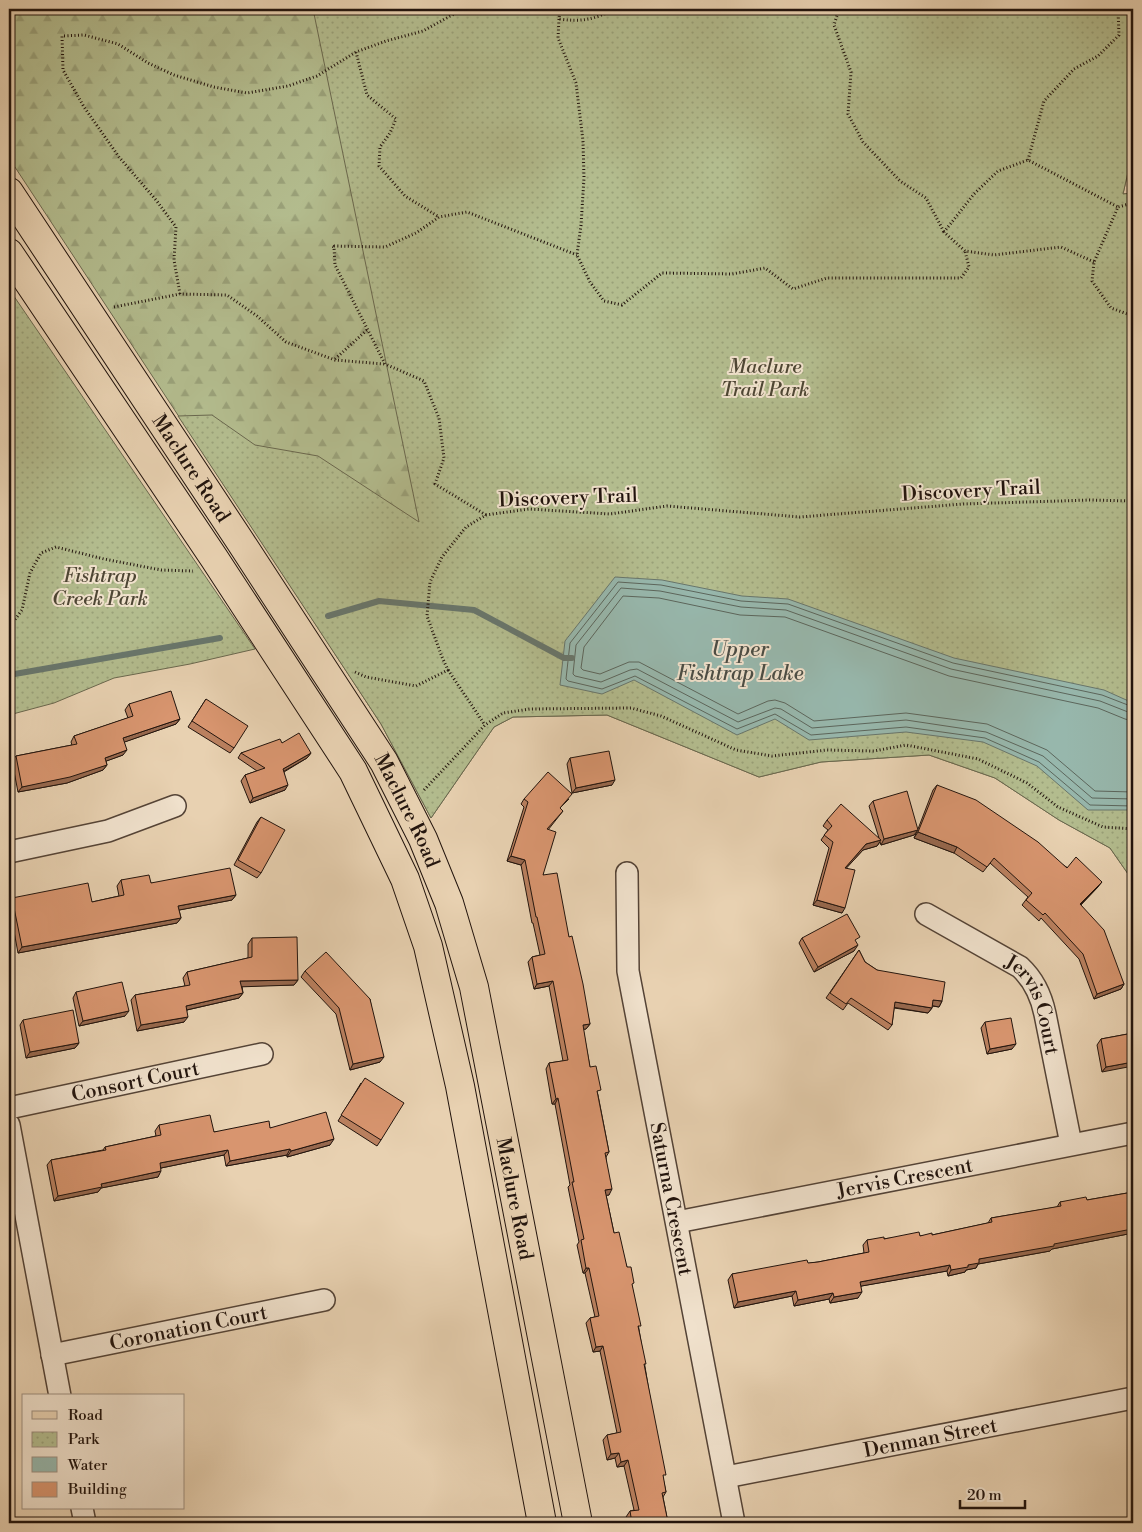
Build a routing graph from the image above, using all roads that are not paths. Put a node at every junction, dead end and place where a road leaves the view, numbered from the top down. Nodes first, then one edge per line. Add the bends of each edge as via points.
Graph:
1 (9, 192) edge
2 (9, 253) edge
3 (175, 806) dead end
4 (9, 852) edge
5 (626, 873) dead end
6 (926, 914) dead end
7 (262, 1054) dead end
8 (9, 1108) edge
9 (9, 1125) edge
10 (1133, 1133) edge
11 (1071, 1144) junction
12 (677, 1222) junction
13 (324, 1300) dead end
14 (52, 1355) junction
15 (60, 1394) edge
16 (1133, 1398) edge
17 (726, 1477) junction
18 (82, 1510) edge
19 (85, 1523) edge
20 (542, 1523) edge
21 (578, 1523) edge
22 (734, 1523) edge

1 - 21 main road, Maclure Road via 384,762 424,839 449,903 474,988
2 - 20 main road, Maclure Road via 353,771 405,879 428,946 460,1086
3 - 4 street via 108,831
5 - 12 street, Saturna Crescent via 628,971
6 - 11 street, Jervis Court via 1004,957 1029,976 1041,996
7 - 8 street, Consort Court
9 - 14 street
10 - 11 street, Jervis Crescent
11 - 12 street, Jervis Crescent
12 - 17 street, Saturna Crescent
13 - 14 street, Coronation Court
14 - 15 street
16 - 17 street, Denman Street
17 - 22 street, Saturna Crescent
18 - 19 street

